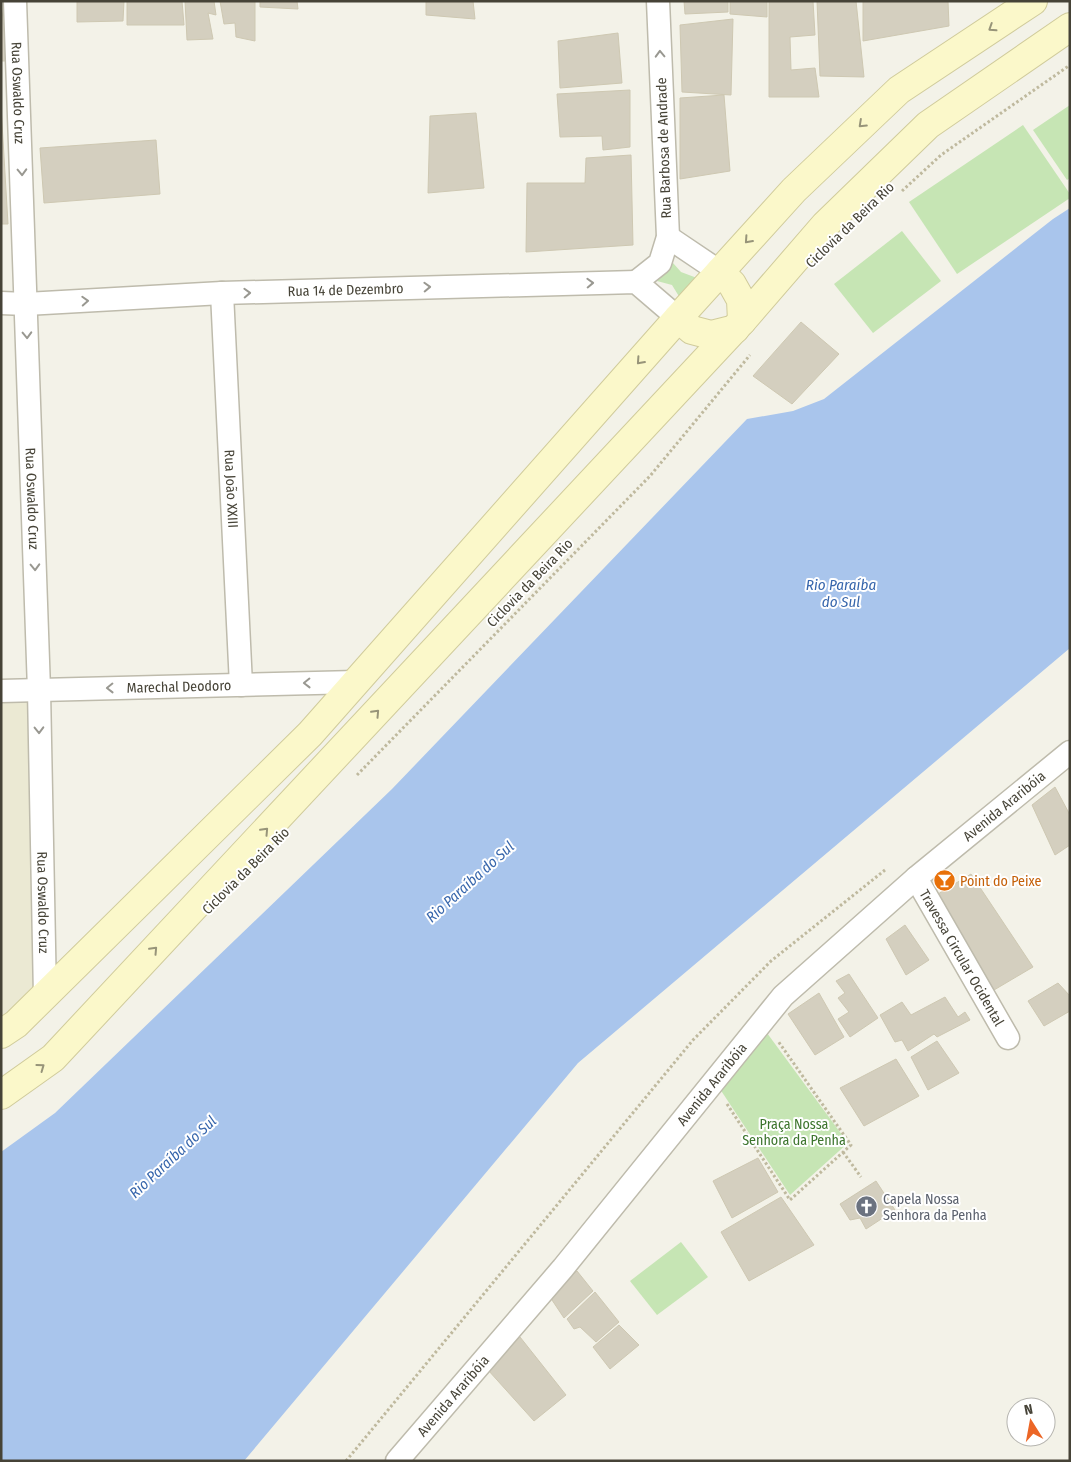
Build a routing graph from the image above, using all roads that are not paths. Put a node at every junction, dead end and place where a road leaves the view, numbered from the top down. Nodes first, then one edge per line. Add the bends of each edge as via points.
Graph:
1 (15, 1) edge
2 (658, 1) edge
3 (1033, 1) edge
4 (1070, 27) edge
5 (668, 237) junction
6 (720, 272) junction
7 (636, 282) junction
8 (222, 293) junction
9 (1, 304) edge
10 (26, 304) junction
11 (678, 318) junction
12 (738, 325) junction
13 (356, 682) junction
14 (241, 684) junction
15 (39, 690) junction
16 (1, 691) edge
17 (1070, 752) edge
18 (916, 878) junction
19 (45, 996) junction
20 (1, 1034) edge
21 (1008, 1038) dead end
22 (1, 1095) edge
23 (397, 1461) edge

1 -> 10 street, Rua Oswaldo Cruz
5 -> 2 street, Rua Barbosa de Andrade
3 -> 6 main road via 899,90 794,190
4 - 12 main road via 928,125 825,225
5 - 6 street
5 - 7 street, Rua Barbosa de Andrade via 660,263
6 - 11 main road
6 - 12 main road via 741,300
8 -> 7 street, Rua 14 de Dezembro
7 - 11 street
10 -> 8 street, Rua 14 de Dezembro
8 - 14 street, Rua João XXIII
9 - 10 street, Rua 14 de Dezembro
10 -> 15 street, Rua Oswaldo Cruz
11 - 12 main road via 692,330 711,335
11 -> 13 main road
22 -> 12 main road via 53,1058
13 -> 14 street, Marechal Deodoro
13 - 19 main road via 310,734
14 -> 15 street, Marechal Deodoro
15 - 16 street, Marechal Deodoro
15 -> 19 street, Rua Oswaldo Cruz
17 - 18 street, Avenida Araribóia
18 - 21 street, Travessa Circular Ocidental
18 - 23 street, Avenida Araribóia via 783,996 562,1268
19 - 20 main road

